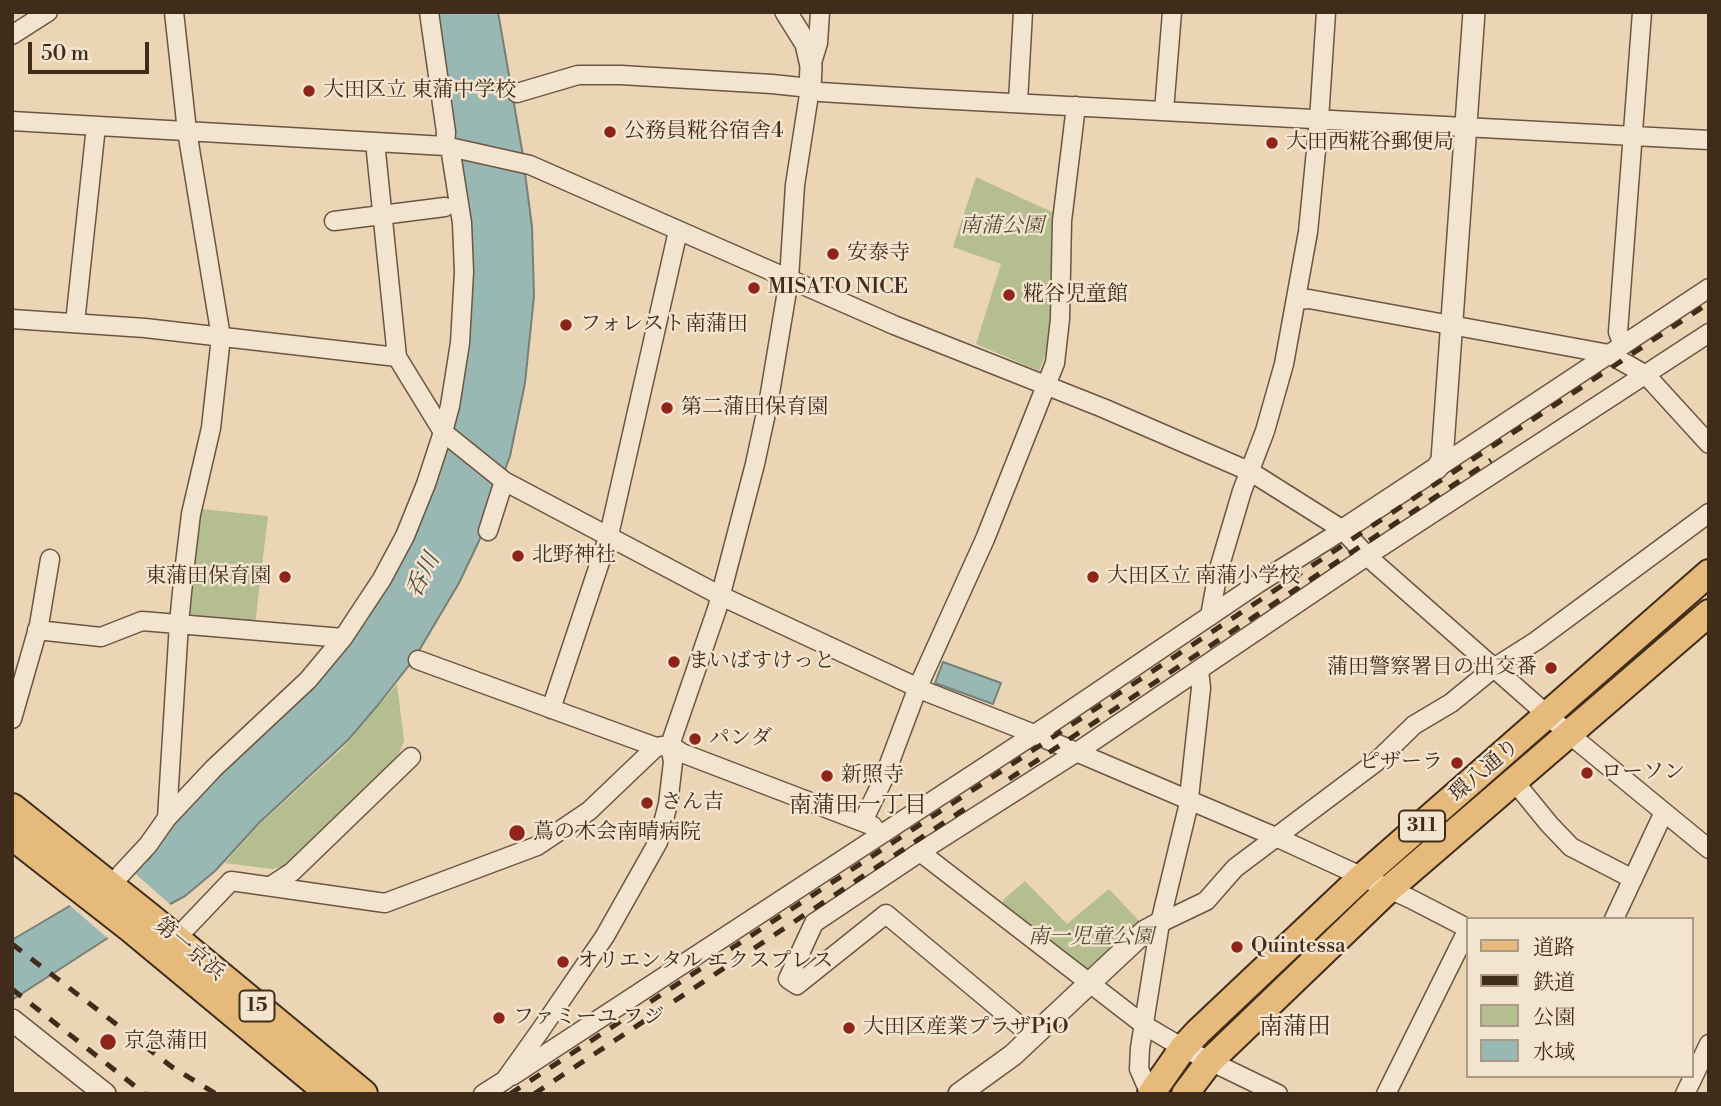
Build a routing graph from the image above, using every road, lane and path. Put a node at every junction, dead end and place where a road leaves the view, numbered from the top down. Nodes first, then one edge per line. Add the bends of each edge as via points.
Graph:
1 (48, 12) edge
2 (174, 12) edge
3 (429, 12) edge
4 (786, 12) edge
5 (820, 12) edge
6 (1023, 12) edge
7 (1171, 12) edge
8 (1326, 12) edge
9 (1474, 12) edge
10 (1642, 12) edge
11 (12, 34) edge
12 (811, 66) junction
13 (810, 88) junction
14 (517, 93) dead end
15 (1018, 102) junction
16 (1076, 106) junction
17 (1164, 111) junction
18 (1319, 120) junction
19 (12, 121) edge
20 (96, 126) junction
21 (1466, 127) junction
22 (187, 131) junction
23 (1633, 136) junction
24 (1709, 140) edge
25 (375, 142) junction
26 (449, 147) junction
27 (445, 207) dead end
28 (382, 216) junction
29 (334, 221) dead end
30 (678, 231) junction
31 (789, 279) junction
32 (1709, 288) edge
33 (1296, 300) junction
34 (12, 319) edge
35 (75, 323) junction
36 (1451, 324) junction
37 (1709, 333) edge
38 (220, 337) junction
39 (1616, 349) junction
40 (397, 356) junction
41 (1646, 375) junction
42 (1046, 385) junction
43 (440, 441) junction
44 (1709, 444) edge
45 (1437, 468) junction
46 (1251, 472) junction
47 (503, 480) junction
48 (1709, 513) edge
49 (1343, 530) junction
50 (488, 531) dead end
51 (609, 535) junction
52 (1368, 557) junction
53 (50, 559) dead end
54 (1709, 573) edge
55 (721, 596) junction
56 (1709, 612) edge
57 (1210, 616) junction
58 (179, 623) junction
59 (37, 630) junction
60 (343, 638) junction
61 (418, 660) dead end
62 (1495, 667) junction
63 (1199, 670) junction
64 (918, 687) junction
65 (551, 709) junction
66 (1549, 715) junction
67 (12, 719) edge
68 (1034, 734) junction
69 (1569, 734) junction
70 (663, 746) junction
71 (1077, 752) junction
72 (411, 757) dead end
73 (1514, 781) junction
74 (1189, 799) junction
75 (12, 808) edge
76 (1664, 812) junction
77 (167, 818) junction
78 (863, 821) junction
79 (883, 831) junction
80 (12, 835) edge
81 (1278, 838) junction
82 (1709, 849) edge
83 (920, 852) junction
84 (1362, 877) junction
85 (1633, 879) junction
86 (107, 884) junction
87 (272, 885) junction
88 (1389, 889) junction
89 (1615, 917) edge
90 (1160, 923) junction
91 (1466, 929) edge
92 (1466, 932) edge
93 (169, 947) junction
94 (1088, 982) junction
95 (12, 1020) edge
96 (1144, 1026) junction
97 (1032, 1036) junction
98 (1693, 1037) edge
99 (1709, 1044) edge
100 (1183, 1048) junction
101 (1210, 1061) junction
102 (1693, 1077) edge
103 (1693, 1078) edge
104 (505, 1080) junction
105 (105, 1094) edge
106 (331, 1094) edge
107 (363, 1094) edge
108 (483, 1094) edge
109 (958, 1094) edge
110 (1150, 1094) edge
111 (1185, 1094) edge
112 (1278, 1094) edge
113 (1386, 1094) edge
114 (1685, 1094) edge

1 - 11 street
2 - 22 street
3 - 26 street
4 - 12 street via 806,44
5 - 12 street
6 - 15 street
7 - 17 street
8 - 18 street
9 - 21 street
10 - 23 street
12 - 13 street
13 - 14 street via 578,75
13 - 15 street
13 - 31 street via 795,185
15 - 16 street
16 - 17 street
16 - 42 street via 1062,220 1060,319 1055,363
17 - 18 street
18 - 21 street
18 - 33 street
19 - 20 street
20 - 22 street
20 - 35 street
21 - 23 street
21 - 36 street
22 - 25 street
22 - 38 street
23 - 24 street
23 - 39 street
25 - 26 street
25 - 28 street
26 - 30 street via 527,164
26 - 43 street via 462,223 464,272 460,343
27 - 28 street
28 - 29 street
28 - 40 street
30 - 31 street
30 - 51 street
31 - 42 street
31 - 55 street via 758,451
32 - 39 street
33 - 36 street
33 - 46 street via 1284,364
34 - 35 street
35 - 38 street
36 - 39 street
36 - 45 street via 1442,460
37 - 41 street
38 - 40 street
38 - 58 street via 211,428 191,514
39 - 41 street
39 - 45 street
40 - 43 street
41 - 44 street
41 - 52 street
42 - 46 street
42 - 64 street via 985,539
43 - 47 street
43 - 60 street via 405,536
45 - 49 street
46 - 49 street
46 - 57 street via 1218,572
47 - 50 street
47 - 51 street
48 - 62 street
49 - 52 street
49 - 57 street
51 - 55 street
51 - 65 street
52 - 62 street
52 - 63 street
53 - 59 street
54 - 66 main road, 環八通り / 311
55 - 64 street
55 - 70 street
56 - 69 main road, 環八通り / 311
57 - 68 street
58 - 59 street via 142,621 101,638
58 - 60 street
58 - 77 street
59 - 67 street
60 - 77 street via 308,680
61 - 65 street
62 - 66 street
62 - 81 street via 1451,703 1414,725 1376,762
63 - 71 street
63 - 74 street
64 - 68 street
64 - 78 street
65 - 70 street
66 - 69 street
66 - 84 main road, 環八通り / 311
68 - 71 street
68 - 79 street
69 - 73 main road, 環八通り / 311
69 - 76 street
70 - 78 street
70 - 87 street via 589,811 537,846 385,903
70 - 104 street via 673,762 658,842 582,972
71 - 74 street
71 - 83 street
72 - 87 street via 292,872
73 - 85 street via 1572,847
73 - 88 main road, 環八通り / 311
74 - 81 street
74 - 90 street
75 - 86 highway, 第一京浜 / 15
76 - 82 street
76 - 85 street
77 - 86 street via 148,845
78 - 79 street
79 - 104 street
80 - 86 highway, 第一京浜 / 15
81 - 84 street
81 - 90 street via 1235,869 1206,901
83 - 94 street
83 - 97 street via 814,923 788,979 797,985 886,914
84 - 88 street
84 - 100 main road, 環八通り / 311
85 - 89 street
86 - 93 highway, 第一京浜 / 15 via 140,923
87 - 93 street via 231,881
88 - 91 street
88 - 101 main road, 環八通り / 311
90 - 94 street
90 - 96 street
92 - 113 street
93 - 106 highway, 第一京浜 / 15
93 - 107 highway, 第一京浜 / 15
94 - 96 street
94 - 97 street
95 - 105 street
96 - 100 street
96 - 110 street via 1139,1069
97 - 109 street
98 - 99 street
99 - 102 street
100 - 101 street
100 - 110 main road, 環八通り / 311
101 - 111 main road, 環八通り / 311
101 - 112 street
103 - 114 street
104 - 108 street

